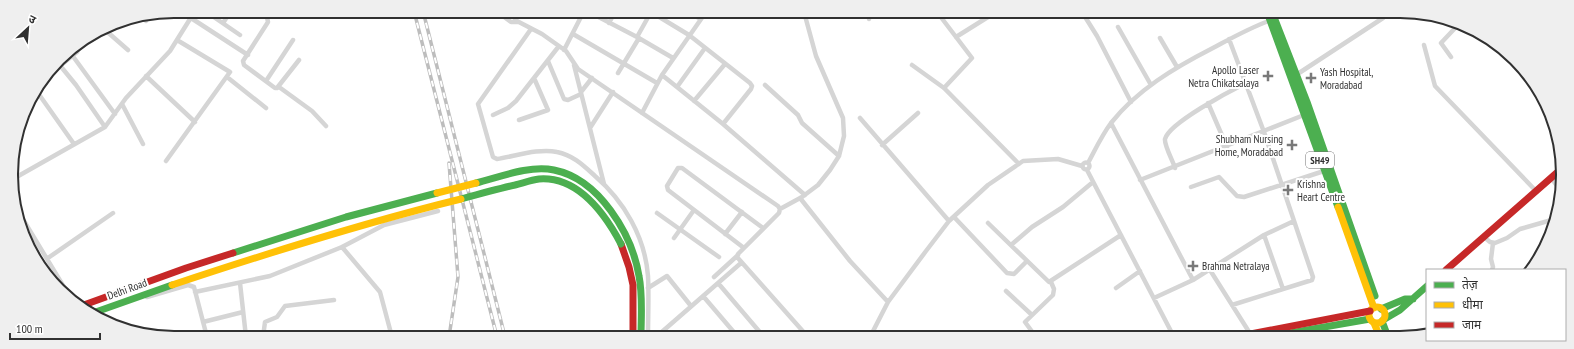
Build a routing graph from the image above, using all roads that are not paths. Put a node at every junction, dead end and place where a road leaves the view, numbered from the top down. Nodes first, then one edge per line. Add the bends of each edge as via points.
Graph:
1 (191, 18) joint
2 (215, 18) edge
3 (227, 18) edge
4 (267, 18) edge
5 (506, 18) edge
6 (515, 18) edge
7 (582, 18) edge
8 (598, 18) edge
9 (612, 18) edge
10 (648, 18) edge
11 (661, 18) edge
12 (806, 18) edge
13 (942, 18) edge
14 (986, 18) edge
15 (1086, 18) edge
16 (1269, 18) edge
17 (1274, 18) edge
18 (1383, 18) dead end
19 (701, 19) edge
20 (1270, 21) junction
21 (517, 22) junction
22 (609, 23) junction
23 (223, 24) junction
24 (1118, 27) dead end
25 (531, 28) junction
26 (1455, 28) edge
27 (108, 33) edge
28 (573, 34) junction
29 (689, 34) junction
30 (240, 35) dead end
31 (956, 36) junction
32 (638, 37) junction
33 (1160, 38) dead end
34 (1229, 39) junction
35 (177, 40) junction
36 (293, 40) dead end
37 (1424, 45) dead end
38 (559, 46) junction
39 (705, 48) junction
40 (128, 50) dead end
41 (564, 50) junction
42 (72, 55) edge
43 (248, 55) junction
44 (1451, 57) dead end
45 (673, 58) junction
46 (299, 60) dead end
47 (548, 61) junction
48 (573, 63) junction
49 (624, 63) junction
50 (725, 64) junction
51 (912, 65) dead end
52 (61, 67) edge
53 (1177, 67) junction
54 (618, 73) dead end
55 (1296, 74) junction
56 (662, 75) junction
57 (146, 76) junction
58 (227, 77) junction
59 (534, 78) junction
60 (592, 78) junction
61 (266, 81) junction
62 (657, 83) junction
63 (1246, 83) junction
64 (765, 85) dead end
65 (1151, 85) junction
66 (279, 87) junction
67 (677, 87) junction
68 (944, 88) junction
69 (613, 92) junction
70 (581, 93) junction
71 (40, 95) edge
72 (694, 101) junction
73 (1131, 102) junction
74 (1208, 103) junction
75 (122, 104) junction
76 (266, 108) dead end
77 (642, 113) junction
78 (918, 113) dead end
79 (114, 114) junction
80 (493, 115) dead end
81 (1304, 115) junction
82 (860, 118) dead end
83 (519, 120) dead end
84 (195, 122) junction
85 (1111, 123) junction
86 (723, 124) junction
87 (326, 126) dead end
88 (105, 127) junction
89 (590, 128) junction
90 (1264, 132) junction
91 (74, 144) junction
92 (143, 144) dead end
93 (882, 145) junction
94 (1227, 147) junction
95 (839, 156) junction
96 (166, 161) dead end
97 (1088, 163) junction
98 (1019, 164) junction
99 (1082, 166) junction
100 (1175, 168) junction
101 (1087, 170) junction
102 (1324, 171) junction
103 (1556, 174) edge
104 (18, 176) edge
105 (1551, 178) junction
106 (1140, 180) junction
107 (1093, 182) junction
108 (1556, 184) edge
109 (605, 185) junction
110 (1282, 186) junction
111 (1191, 187) dead end
112 (1536, 191) junction
113 (805, 195) junction
114 (800, 198) junction
115 (780, 209) junction
116 (438, 210) dead end
117 (694, 210) junction
118 (657, 212) dead end
119 (742, 212) junction
120 (113, 213) dead end
121 (954, 217) junction
122 (24, 220) edge
123 (1549, 220) edge
124 (950, 221) junction
125 (1294, 221) junction
126 (988, 222) dead end
127 (763, 228) junction
128 (680, 229) junction
129 (725, 234) junction
130 (1121, 235) junction
131 (1264, 235) junction
132 (1484, 237) junction
133 (674, 238) dead end
134 (1493, 243) junction
135 (1011, 245) junction
136 (342, 247) junction
137 (744, 248) junction
138 (738, 254) junction
139 (48, 258) junction
140 (719, 258) dead end
141 (1027, 261) junction
142 (741, 263) junction
143 (1447, 269) edge
144 (1492, 269) edge
145 (1210, 270) junction
146 (1140, 271) junction
147 (714, 277) dead end
148 (1193, 280) junction
149 (1051, 282) junction
150 (240, 283) junction
151 (63, 284) edge
152 (718, 284) junction
153 (132, 287) junction
154 (1426, 287) edge
155 (648, 288) junction
156 (1116, 288) dead end
157 (1283, 289) junction
158 (1006, 291) dead end
159 (195, 292) junction
160 (703, 296) junction
161 (136, 297) junction
162 (1154, 298) junction
163 (1413, 299) junction
164 (334, 300) dead end
165 (888, 302) junction
166 (86, 304) edge
167 (1232, 305) junction
168 (691, 306) junction
169 (98, 311) edge
170 (243, 312) junction
171 (1032, 315) junction
172 (1377, 315) junction
173 (203, 322) junction
174 (205, 331) edge
175 (245, 331) edge
176 (264, 331) edge
177 (390, 331) edge
178 (633, 331) edge
179 (642, 331) edge
180 (648, 331) edge
181 (663, 331) edge
182 (733, 331) edge
183 (759, 331) edge
184 (803, 331) edge
185 (873, 331) edge
186 (1031, 331) edge
187 (1171, 331) edge
188 (1248, 331) edge
189 (1275, 331) edge
190 (1297, 331) edge
191 (1379, 331) edge
192 (1385, 331) edge

1 - 35 street
1 - 43 street
2 - 23 street
3 - 23 street
4 - 43 street via 268,22
5 - 21 street
6 - 21 street
7 - 28 street
8 - 22 street
9 - 22 street
10 - 32 street
11 - 29 street
12 - 95 street via 816,56 843,118 844,136
13 - 31 street
14 - 31 street
15 - 73 street
16 - 20 main road, SH49
17 - 55 main road, SH49
18 - 55 street
19 - 29 street
20 - 34 street
20 - 81 main road, SH49
21 - 25 street
22 - 32 street
23 - 30 street
24 - 65 street
25 - 38 street
25 - 109 street via 478,104 493,157 497,159 543,151 558,152 582,164
26 - 44 street via 1442,43
27 - 40 street
28 - 41 street
28 - 49 street
29 - 39 street
29 - 45 street
31 - 68 street via 972,58
32 - 45 street
32 - 49 street
33 - 53 street
34 - 53 street
34 - 63 street
35 - 57 street
35 - 58 street via 229,70
36 - 61 street
37 - 112 street via 1435,86
38 - 41 street
38 - 47 street
39 - 50 street
39 - 67 street
41 - 48 street
42 - 79 street
43 - 61 street via 243,61 244,65
45 - 56 street
46 - 66 street
47 - 59 street
47 - 70 street via 564,99 568,100
48 - 60 street
48 - 70 street
49 - 54 street
49 - 62 street
50 - 72 street
50 - 86 street via 752,86
51 - 68 street
52 - 88 street
53 - 65 street
55 - 172 main road, SH49
56 - 62 street
56 - 67 street
57 - 75 street
57 - 84 street
58 - 76 street
58 - 84 street
59 - 80 street via 512,105
59 - 83 street via 548,110
60 - 69 street
60 - 70 street
61 - 66 street via 275,88
62 - 77 street
63 - 74 street
63 - 90 street
64 - 95 street
65 - 73 street
66 - 87 street via 312,111
67 - 72 street
68 - 98 street
69 - 77 street
69 - 89 street
70 - 89 street
71 - 91 street
72 - 86 street
73 - 85 street
74 - 94 street
74 - 100 street via 1167,134 1165,142
75 - 79 street
75 - 92 street
77 - 115 street
78 - 93 street
79 - 88 street
81 - 90 street
81 - 102 main road, SH49
82 - 93 street
84 - 96 street
85 - 97 street
85 - 106 street
86 - 113 street
88 - 91 street
89 - 109 street
90 - 94 street
90 - 110 street
91 - 104 street
93 - 124 street
94 - 100 street
95 - 113 street via 818,185
97 - 99 street
97 - 101 street via 1090,166
98 - 99 street via 1023,161 1058,159
98 - 121 street via 988,185
99 - 101 street
100 - 106 street
101 - 107 street
102 - 110 street
102 - 172 main road, SH49
103 - 105 main road
105 - 108 street
105 - 112 main road
106 - 148 street
107 - 130 street
107 - 135 street
109 - 155 street via 622,204 635,230 646,262
110 - 111 street via 1244,197 1237,196 1219,177
110 - 125 street
112 - 132 main road
113 - 114 street
114 - 115 street
114 - 165 street via 850,261
115 - 127 street
116 - 136 street via 384,225
117 - 119 street via 667,188 680,167
117 - 128 street
117 - 129 street
118 - 128 street
119 - 127 street
119 - 129 street
120 - 139 street
121 - 124 street
121 - 141 street via 1007,273 1014,274
122 - 139 street
123 - 134 street via 1520,229
124 - 165 street
125 - 131 street
125 - 157 street via 1314,277 1312,280
126 - 135 street
127 - 137 street
128 - 133 street
128 - 140 street
129 - 137 street
130 - 146 street
130 - 149 street
131 - 145 street
131 - 157 street
132 - 134 street
132 - 143 main road
134 - 144 street
135 - 141 street
136 - 150 street via 270,276
136 - 177 street via 380,292
137 - 138 street
138 - 142 street
138 - 147 street
139 - 151 street
141 - 149 street
142 - 152 street
142 - 184 street
145 - 148 street
145 - 167 street
146 - 156 street
146 - 162 street
148 - 162 street
149 - 171 street via 1053,295
150 - 159 street
150 - 170 street
152 - 160 street
152 - 183 street
153 - 161 street
153 - 166 main road
153 - 179 main road, bridge via 346,217 490,179 543,169 576,178 588,186 609,208 628,241 638,270
154 - 163 main road
155 - 168 street via 667,276
155 - 180 street
157 - 167 street
158 - 171 street
159 - 161 street via 194,287 188,285 154,295
159 - 173 street
160 - 168 street
160 - 182 street
161 - 169 main road, Delhi Road
161 - 178 main road, Delhi Road, bridge via 384,218 547,179 568,185 584,194 602,212 621,244 633,285
162 - 187 street
163 - 172 main road via 1406,299
163 - 172 main road via 1400,310
164 - 176 street via 285,306 277,316 265,322
165 - 185 street
167 - 188 street
168 - 181 street
170 - 173 street
170 - 175 street
171 - 186 street via 1026,320
172 - 189 main road
172 - 190 main road
172 - 191 main road
172 - 192 main road
173 - 174 street

